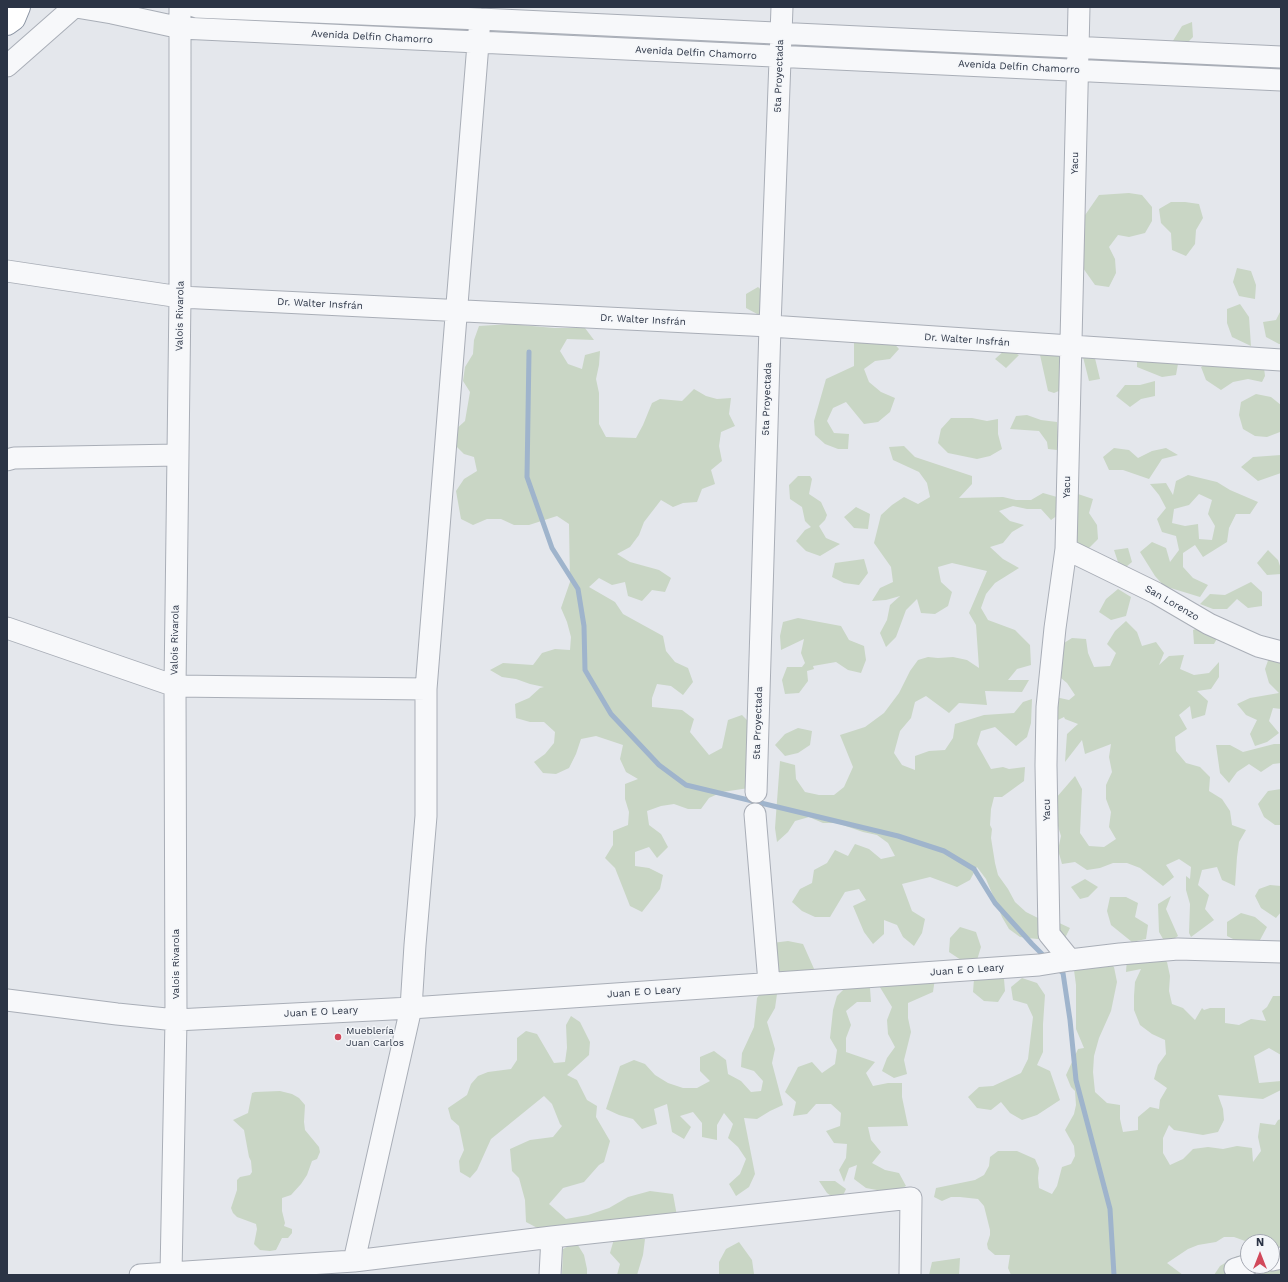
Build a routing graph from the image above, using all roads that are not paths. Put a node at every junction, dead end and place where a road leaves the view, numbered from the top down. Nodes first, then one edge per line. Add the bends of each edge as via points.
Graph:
1 (19, 7) edge
2 (75, 7) edge
3 (185, 7) edge
4 (196, 7) edge
5 (782, 7) edge
6 (1079, 7) edge
7 (454, 12) edge
8 (180, 17) edge
9 (480, 19) junction
10 (7, 24) edge
11 (781, 34) junction
12 (455, 41) junction
13 (478, 42) junction
14 (1078, 48) junction
15 (1281, 56) edge
16 (780, 57) junction
17 (7, 66) edge
18 (1077, 70) junction
19 (1281, 80) edge
20 (7, 271) edge
21 (180, 297) junction
22 (457, 311) junction
23 (770, 326) junction
24 (1071, 347) junction
25 (1281, 360) edge
26 (177, 455) junction
27 (7, 460) edge
28 (1066, 549) junction
29 (7, 628) edge
30 (1281, 652) edge
31 (175, 686) junction
32 (426, 689) junction
33 (756, 792) dead end
34 (755, 814) dead end
35 (1281, 952) edge
36 (1066, 961) junction
37 (769, 983) junction
38 (7, 1000) edge
39 (411, 1008) junction
40 (176, 1020) junction
41 (552, 1237) junction
42 (354, 1261) junction
43 (171, 1273) junction
44 (140, 1275) edge
45 (550, 1275) edge
46 (910, 1275) edge

1 - 10 highway via 14,19
2 - 8 street, Avenida Delfin Chamorro via 112,13
2 - 17 street
3 - 8 street, Avenida Delfin Chamorro
4 - 7 street
5 - 11 street, 5ta Proyectada
6 - 14 street, Yacu
7 - 9 street
7 - 12 street
8 - 12 street, Avenida Delfin Chamorro
8 - 21 street, Valois Rivarola
9 - 11 street
9 - 13 street
11 - 14 street
11 - 16 street, 5ta Proyectada
12 - 13 street, Avenida Delfin Chamorro
13 - 16 street, Avenida Delfin Chamorro
13 - 22 street
14 - 15 street
14 - 18 street, Yacu
16 - 18 street, Avenida Delfin Chamorro
16 - 23 street, 5ta Proyectada
18 - 19 street, Avenida Delfin Chamorro
18 - 24 street, Yacu
20 - 21 street, Dr. Walter Insfrán
21 - 22 street, Dr. Walter Insfrán
21 - 26 street, Valois Rivarola
22 - 23 street, Dr. Walter Insfrán
22 - 32 street
23 - 24 street, Dr. Walter Insfrán
23 - 33 street, 5ta Proyectada
24 - 25 street, Dr. Walter Insfrán
24 - 28 street, Yacu
26 - 27 street
26 - 31 street, Valois Rivarola
28 - 30 street, San Lorenzo via 1156,592 1209,624 1258,646
28 - 36 street, Yacu via 1054,628 1047,706 1046,765 1049,934
29 - 31 street
31 - 32 street
31 - 40 street, Valois Rivarola
32 - 39 street via 426,816
34 - 37 street
35 - 36 street, Juan E O Leary via 1178,949
36 - 37 street, Juan E O Leary via 1040,965
37 - 39 street, Juan E O Leary
38 - 40 street, Juan E O Leary
39 - 40 street, Juan E O Leary
39 - 42 street
40 - 43 street, Valois Rivarola
41 - 42 street
41 - 45 street
41 - 46 street via 911,1198
42 - 43 street
43 - 44 street

